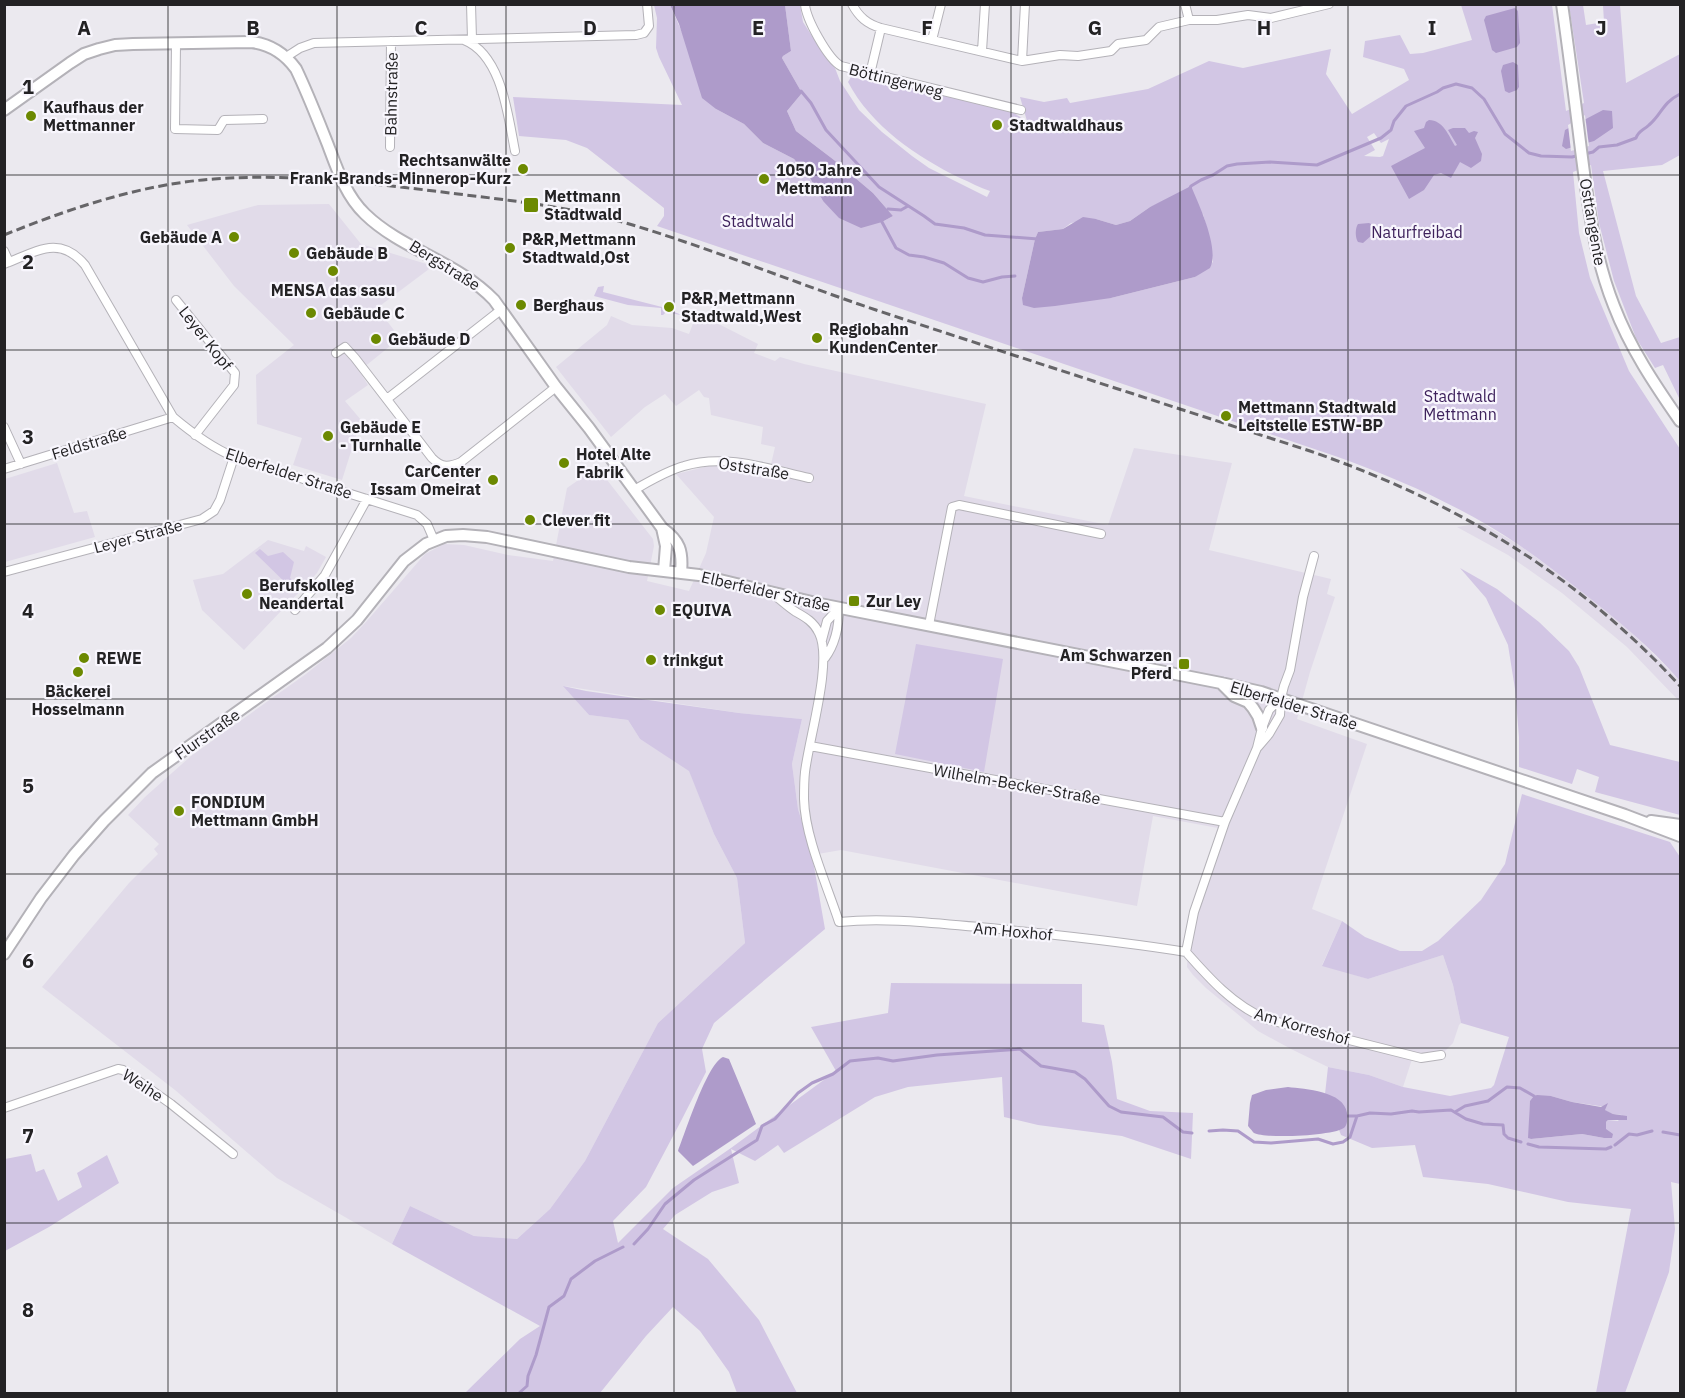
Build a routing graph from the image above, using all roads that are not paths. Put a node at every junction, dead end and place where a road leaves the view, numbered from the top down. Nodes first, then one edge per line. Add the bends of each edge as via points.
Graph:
1 (471, 4) edge
2 (647, 4) edge
3 (805, 4) edge
4 (852, 4) edge
5 (941, 4) edge
6 (985, 4) edge
7 (1025, 4) edge
8 (1185, 4) edge
9 (1329, 4) edge
10 (1562, 4) edge
11 (1189, 20) junction
12 (881, 28) junction
13 (463, 39) junction
14 (472, 39) junction
15 (932, 40) junction
16 (391, 41) junction
17 (176, 44) junction
18 (982, 51) junction
19 (286, 57) junction
20 (1022, 61) junction
21 (870, 74) junction
22 (5, 109) edge
23 (1021, 110) dead end
24 (263, 119) dead end
25 (390, 147) dead end
26 (515, 151) dead end
27 (4, 252) edge
28 (7, 263) edge
29 (176, 300) dead end
30 (502, 309) junction
31 (336, 353) dead end
32 (556, 387) junction
33 (387, 399) junction
34 (173, 417) junction
35 (1680, 421) edge
36 (4, 427) edge
37 (195, 435) junction
38 (234, 457) junction
39 (21, 464) junction
40 (4, 469) edge
41 (809, 478) dead end
42 (634, 490) junction
43 (367, 499) junction
44 (662, 528) junction
45 (1101, 534) dead end
46 (434, 540) junction
47 (1314, 556) dead end
48 (4, 572) edge
49 (664, 572) junction
50 (681, 573) junction
51 (773, 594) junction
52 (839, 608) junction
53 (295, 610) dead end
54 (929, 626) junction
55 (822, 642) junction
56 (825, 658) junction
57 (1221, 683) junction
58 (1281, 698) junction
59 (1262, 728) junction
60 (810, 746) junction
61 (1257, 748) junction
62 (1642, 821) junction
63 (1225, 822) junction
64 (1680, 825) edge
65 (1680, 836) edge
66 (1186, 952) junction
67 (4, 954) edge
68 (1441, 1055) dead end
69 (4, 1108) edge
70 (233, 1154) dead end

1 - 14 street
2 - 14 street, Bahnstraße via 649,27 636,35
3 - 21 street, Böttingerweg via 837,64
4 - 12 street via 864,21
5 - 15 street
6 - 18 street
7 - 20 street
8 - 11 street
9 - 11 street via 1271,18 1248,15 1217,21
10 - 35 main road, Osttangente via 1597,251 1614,308 1640,361
11 - 20 street via 1159,27 1146,40 1118,44 1111,51
12 - 15 street
12 - 21 street
13 - 14 street, Bahnstraße
13 - 16 street, Bahnstraße
13 - 26 street via 478,48 499,81
15 - 18 street
16 - 19 street, Bahnstraße via 314,43
16 - 25 street, Bahnstraße
17 - 19 main road via 260,43
17 - 22 main road via 115,45 84,54
17 - 24 street via 175,129 218,130 224,120
18 - 20 street
19 - 30 main road, Bergstraße via 305,88 350,196 364,213 483,288
21 - 23 street, Böttingerweg
27 - 28 street, Elberfelder Straße
28 - 34 street, Elberfelder Straße via 51,247 61,247 78,257
29 - 37 street, Leyer Kopf via 235,373 234,386
30 - 32 main road, Bergstraße
30 - 33 street
31 - 33 street via 345,347
32 - 33 street via 461,462 447,467 432,458
32 - 42 main road, Bergstraße
34 - 37 street, Elberfelder Straße
34 - 39 street, Feldstraße
36 - 39 street
37 - 38 street, Elberfelder Straße
38 - 43 street, Elberfelder Straße
38 - 48 street, Leyer Straße via 220,500 214,511 202,519
39 - 40 street, Feldstraße
41 - 42 street, Oststraße via 738,462 702,462 668,471
42 - 44 main road, Bergstraße
43 - 46 street, Elberfelder Straße via 417,515 427,524
43 - 53 street via 325,575
44 - 49 main road via 666,546
44 - 50 main road, Bergstraße via 675,539 681,552
45 - 54 street via 959,505 952,507
46 - 49 main road, Elberfelder Straße via 455,535 487,537
46 - 67 main road, Flurstraße via 404,561 357,620 327,648 162,766 133,792 74,855
47 - 58 street
49 - 50 main road, Elberfelder Straße
50 - 51 main road, Elberfelder Straße
51 - 52 main road, Elberfelder Straße
51 - 55 street via 806,617
52 - 54 main road, Elberfelder Straße
52 - 55 street via 826,621
52 - 56 street via 839,624
54 - 57 main road, Elberfelder Straße
55 - 56 street
56 - 60 street
57 - 58 main road, Elberfelder Straße
57 - 59 main road via 1234,696 1248,702
58 - 59 street via 1269,710
58 - 61 street via 1280,715
58 - 62 main road, Elberfelder Straße
59 - 61 street
60 - 63 street, Wilhelm-Becker-Straße
60 - 66 street, Am Hoxhof via 804,802 811,838 839,922 923,922 1120,941
61 - 63 street
62 - 64 main road, Elberfelder Straße
62 - 65 main road, Elberfelder Straße
63 - 66 street via 1194,912
66 - 68 street, Am Korreshof via 1209,978 1253,1014 1421,1058
69 - 70 street, Weihe via 123,1070

